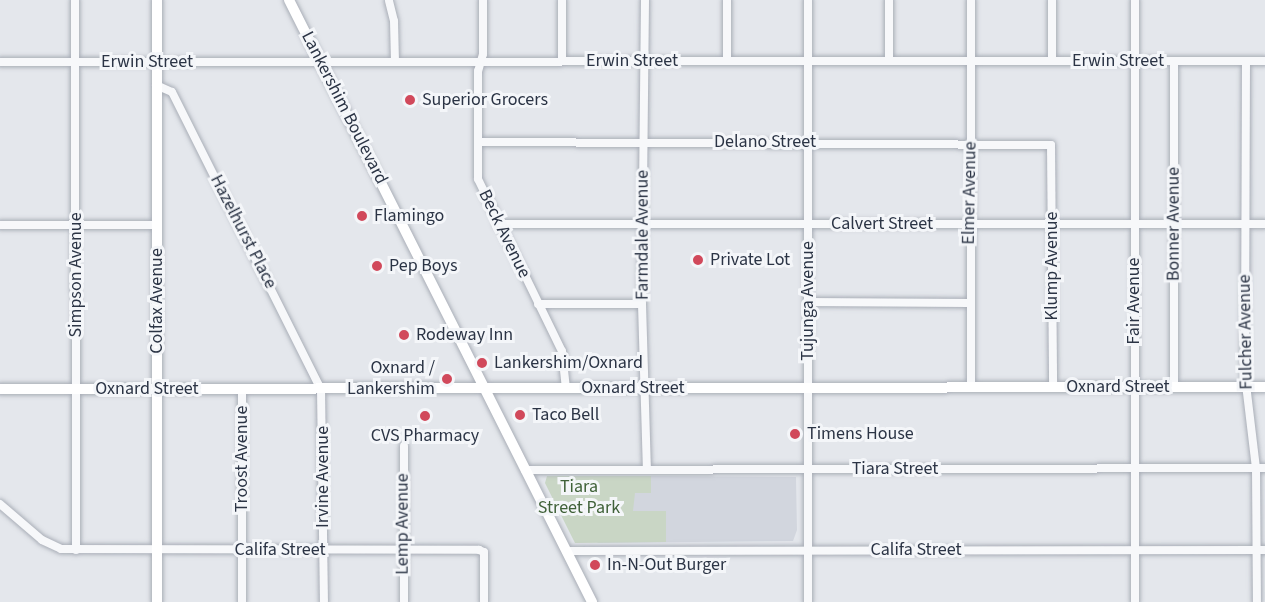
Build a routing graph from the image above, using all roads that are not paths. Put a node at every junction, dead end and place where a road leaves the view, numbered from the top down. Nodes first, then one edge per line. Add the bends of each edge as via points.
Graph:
1 (75, 0) edge
2 (157, 0) edge
3 (290, 0) edge
4 (483, 0) edge
5 (562, 0) edge
6 (645, 0) edge
7 (727, 0) edge
8 (808, 0) edge
9 (889, 0) edge
10 (971, 0) edge
11 (1052, 0) edge
12 (1135, 0) edge
13 (389, 1) edge
14 (727, 61) junction
15 (808, 61) junction
16 (889, 61) junction
17 (971, 61) junction
18 (1052, 61) junction
19 (1135, 61) junction
20 (1174, 61) junction
21 (1246, 61) junction
22 (1265, 61) edge
23 (0, 62) edge
24 (75, 62) junction
25 (156, 62) junction
26 (395, 62) junction
27 (480, 62) junction
28 (562, 62) junction
29 (644, 62) junction
30 (322, 63) junction
31 (156, 85) junction
32 (478, 142) junction
33 (643, 142) junction
34 (808, 142) junction
35 (971, 143) junction
36 (1051, 145) joint
37 (970, 223) junction
38 (498, 224) junction
39 (642, 224) junction
40 (808, 224) junction
41 (1051, 224) junction
42 (1134, 224) junction
43 (1174, 224) junction
44 (1245, 224) junction
45 (1265, 224) edge
46 (0, 225) edge
47 (76, 225) junction
48 (156, 225) junction
49 (808, 302) junction
50 (969, 303) junction
51 (538, 304) junction
52 (642, 304) junction
53 (808, 386) junction
54 (971, 386) junction
55 (1053, 386) junction
56 (645, 387) junction
57 (1135, 387) junction
58 (1174, 387) junction
59 (1246, 387) junction
60 (1265, 387) edge
61 (321, 388) junction
62 (483, 388) junction
63 (566, 388) junction
64 (0, 389) edge
65 (76, 389) junction
66 (158, 389) junction
67 (242, 389) junction
68 (404, 446) dead end
69 (1135, 468) junction
70 (1261, 468) edge
71 (808, 469) junction
72 (525, 470) junction
73 (646, 470) junction
74 (0, 504) edge
75 (76, 550) junction
76 (157, 550) junction
77 (242, 550) junction
78 (324, 550) junction
79 (403, 550) junction
80 (809, 550) junction
81 (1136, 550) junction
82 (1261, 550) edge
83 (567, 551) junction
84 (157, 602) edge
85 (242, 602) edge
86 (324, 602) edge
87 (404, 602) edge
88 (484, 602) edge
89 (592, 602) edge
90 (808, 602) edge
91 (1136, 602) edge
92 (1257, 602) edge

1 - 24 street, Simpson Avenue
2 - 25 main road, Colfax Avenue
3 - 30 main road, Lankershim Boulevard
4 - 27 street, Beck Avenue
5 - 28 street
6 - 29 street, Farmdale Avenue
7 - 14 street
8 - 15 street, Tujunga Avenue
9 - 16 street
10 - 17 street, Elmer Avenue
11 - 18 street
12 - 19 street, Fair Avenue
13 - 26 street via 394,21
14 - 15 street, Erwin Street
14 - 29 street, Erwin Street
15 - 16 street, Erwin Street
15 - 34 street, Tujunga Avenue
16 - 17 street, Erwin Street
17 - 18 street, Erwin Street
17 - 35 street, Elmer Avenue
18 - 19 street, Erwin Street
19 - 20 street, Erwin Street
19 - 42 street, Fair Avenue
20 - 21 street, Erwin Street
20 - 43 street, Bonner Avenue
21 - 22 street, Erwin Street
21 - 44 street, Fulcher Avenue
23 - 24 street, Erwin Street
24 - 25 street, Erwin Street
24 - 47 street, Simpson Avenue
25 - 30 street, Erwin Street
25 - 31 main road, Colfax Avenue
26 - 27 street, Erwin Street
26 - 30 street, Erwin Street
27 - 28 street, Erwin Street
27 - 32 street, Beck Avenue
28 - 29 street, Erwin Street
29 - 33 street, Farmdale Avenue
30 - 62 main road, Lankershim Boulevard
31 - 48 main road, Colfax Avenue
31 - 61 street, Hazelhurst Place via 172,92
32 - 33 street, Delano Street
32 - 38 street, Beck Avenue via 478,179
33 - 34 street, Delano Street
33 - 39 street, Farmdale Avenue
34 - 35 street, Delano Street
34 - 40 street, Tujunga Avenue
35 - 36 street, Delano Street
35 - 37 street, Elmer Avenue
36 - 41 street, Klump Avenue
37 - 40 street, Calvert Street
37 - 41 street, Calvert Street
37 - 50 street, Elmer Avenue
38 - 39 street, Calvert Street
38 - 51 street, Beck Avenue
39 - 40 street, Calvert Street
39 - 52 street, Farmdale Avenue
40 - 49 street, Tujunga Avenue
41 - 42 street, Calvert Street
41 - 55 street, Klump Avenue
42 - 43 street, Calvert Street
42 - 57 street, Fair Avenue
43 - 44 street, Calvert Street
43 - 58 street, Bonner Avenue
44 - 45 street, Calvert Street
44 - 59 street, Fulcher Avenue
46 - 47 street
47 - 48 street
47 - 65 street, Simpson Avenue
48 - 66 main road, Colfax Avenue
49 - 50 street
49 - 53 street, Tujunga Avenue
50 - 54 street, Elmer Avenue
51 - 52 street
51 - 63 street, Beck Avenue via 562,351
52 - 56 street, Farmdale Avenue
53 - 54 main road, Oxnard Street
53 - 56 main road, Oxnard Street
53 - 71 street, Tujunga Avenue
54 - 55 main road, Oxnard Street
55 - 57 main road, Oxnard Street
56 - 63 main road, Oxnard Street
56 - 73 street, Farmdale Avenue
57 - 58 main road, Oxnard Street
57 - 69 street, Fair Avenue
58 - 59 main road, Oxnard Street
59 - 60 main road, Oxnard Street
59 - 70 street, Fulcher Avenue
61 - 62 main road, Oxnard Street
61 - 67 main road, Oxnard Street
61 - 78 street, Irvine Avenue
62 - 63 main road, Oxnard Street
62 - 72 main road, Lankershim Boulevard
64 - 65 main road, Oxnard Street
65 - 66 main road, Oxnard Street
65 - 75 street, Simpson Avenue
66 - 67 main road, Oxnard Street
66 - 76 main road, Colfax Avenue
67 - 77 street, Troost Avenue
68 - 79 street, Lemp Avenue
69 - 70 street, Tiara Street
69 - 71 street, Tiara Street
69 - 81 street, Fair Avenue
70 - 82 street, Fulcher Avenue
71 - 73 street, Tiara Street
71 - 80 street, Tujunga Avenue
72 - 73 street, Tiara Street
72 - 83 main road, Lankershim Boulevard
74 - 75 street, Califa Street via 42,540
75 - 76 street, Califa Street
76 - 77 street, Califa Street
76 - 84 main road, Colfax Avenue
77 - 78 street, Califa Street
77 - 85 street, Troost Avenue
78 - 79 street, Califa Street
78 - 86 street, Irvine Avenue
79 - 87 street, Lemp Avenue
79 - 88 street, Califa Street via 484,552
80 - 81 street, Califa Street
80 - 83 street, Califa Street
80 - 90 street, Tujunga Avenue
81 - 82 street, Califa Street
81 - 91 street, Fair Avenue
82 - 92 street, Fulcher Avenue
83 - 89 main road, Lankershim Boulevard

